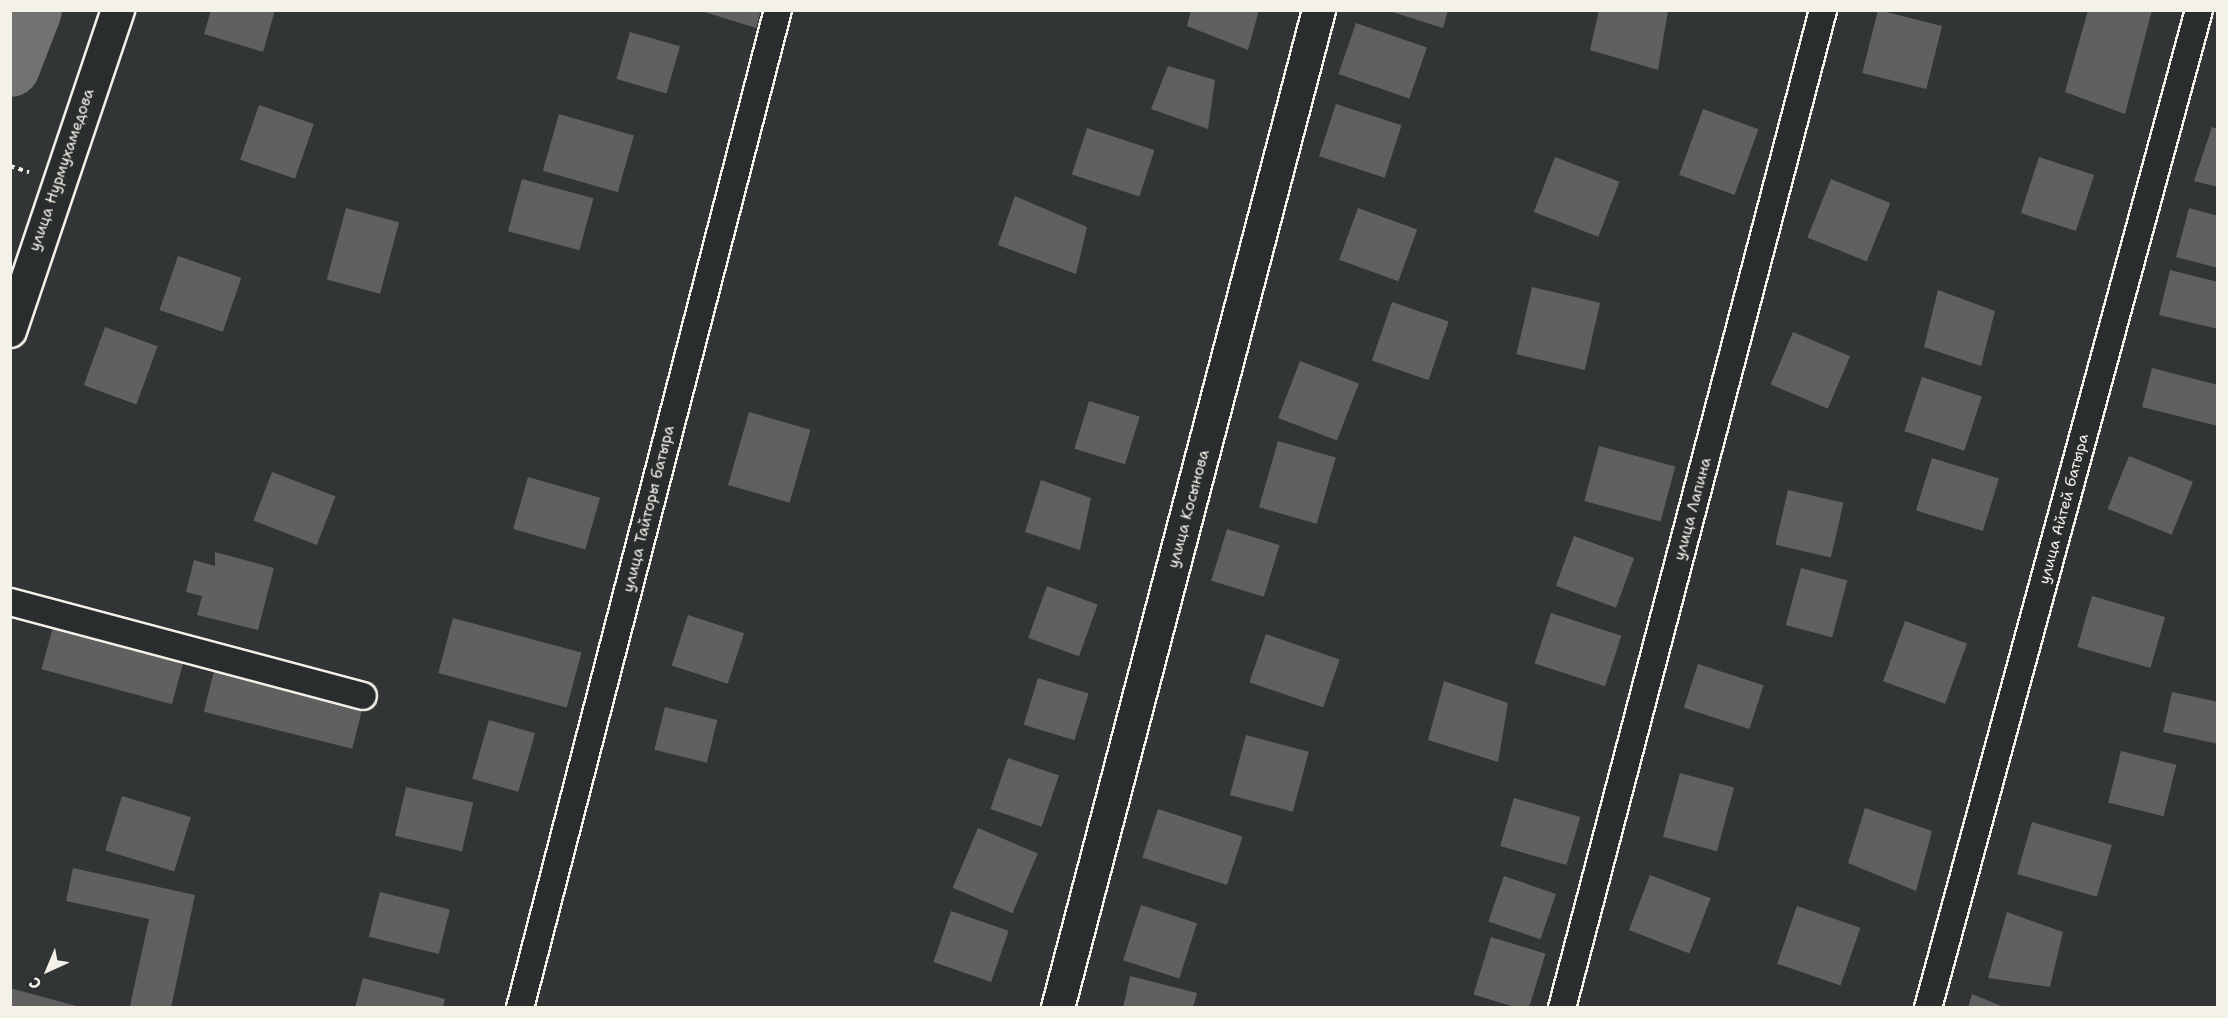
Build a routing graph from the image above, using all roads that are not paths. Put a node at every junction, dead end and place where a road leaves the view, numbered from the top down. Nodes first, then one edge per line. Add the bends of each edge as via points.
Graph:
1 (118, 10) edge
2 (778, 10) edge
3 (1319, 10) edge
4 (1823, 10) edge
5 (2199, 10) edge
6 (10, 331) edge
7 (10, 602) edge
8 (363, 696) dead end
9 (520, 1008) edge
10 (1059, 1008) edge
11 (1562, 1008) edge
12 (1928, 1008) edge

1 - 6 street, улица Нурмухамедова
2 - 9 street, улица Тайторы батыра
3 - 10 street, улица Косынова
4 - 11 street, улица Лапина
5 - 12 street, улица Айтей батыра
7 - 8 street

